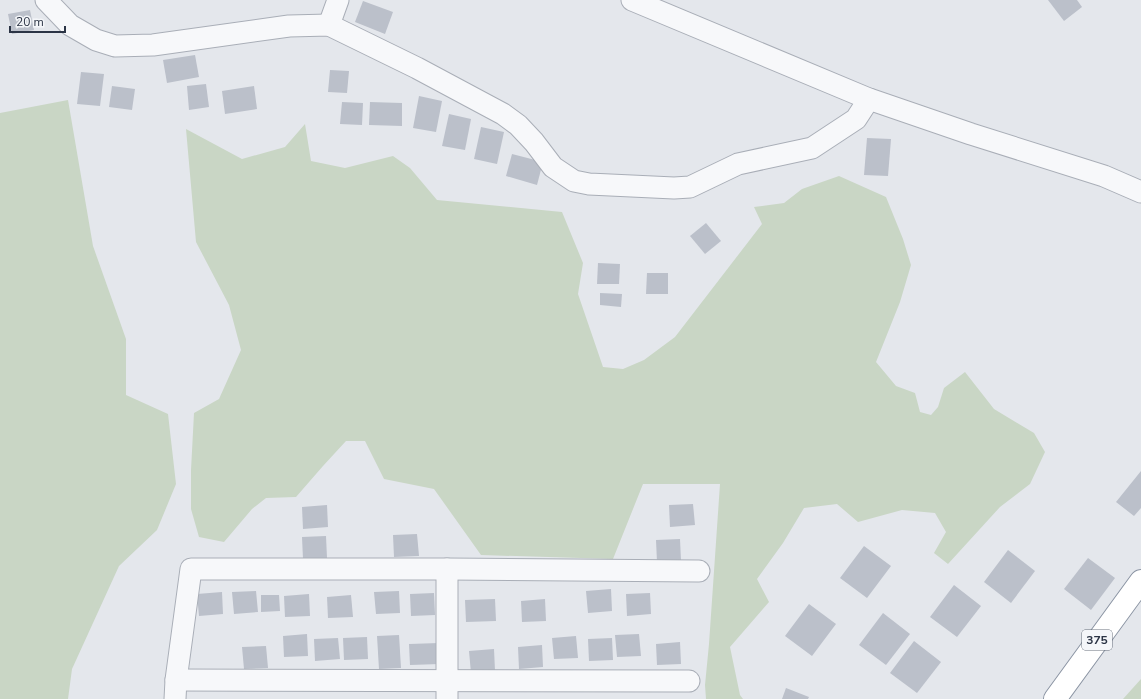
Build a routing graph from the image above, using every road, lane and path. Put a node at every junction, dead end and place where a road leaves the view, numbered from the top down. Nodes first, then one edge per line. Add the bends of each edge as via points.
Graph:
1 (46, 0) edge
2 (338, 0) edge
3 (632, 0) edge
4 (329, 25) junction
5 (869, 99) junction
6 (1141, 192) edge
7 (447, 569) junction
8 (699, 571) dead end
9 (1141, 581) edge
10 (689, 681) dead end
11 (175, 689) edge
12 (447, 690) edge
13 (1055, 699) edge

1 - 4 street via 70,25 96,40 115,46 153,45 289,26
2 - 4 street
3 - 5 street
4 - 5 street via 503,114 534,142 552,167 574,181 589,184 690,187 738,164 812,148 856,119
5 - 6 street via 1104,176
7 - 8 street
7 - 11 street via 191,569
7 - 12 street
9 - 13 highway, 375
10 - 12 street
11 - 12 street

